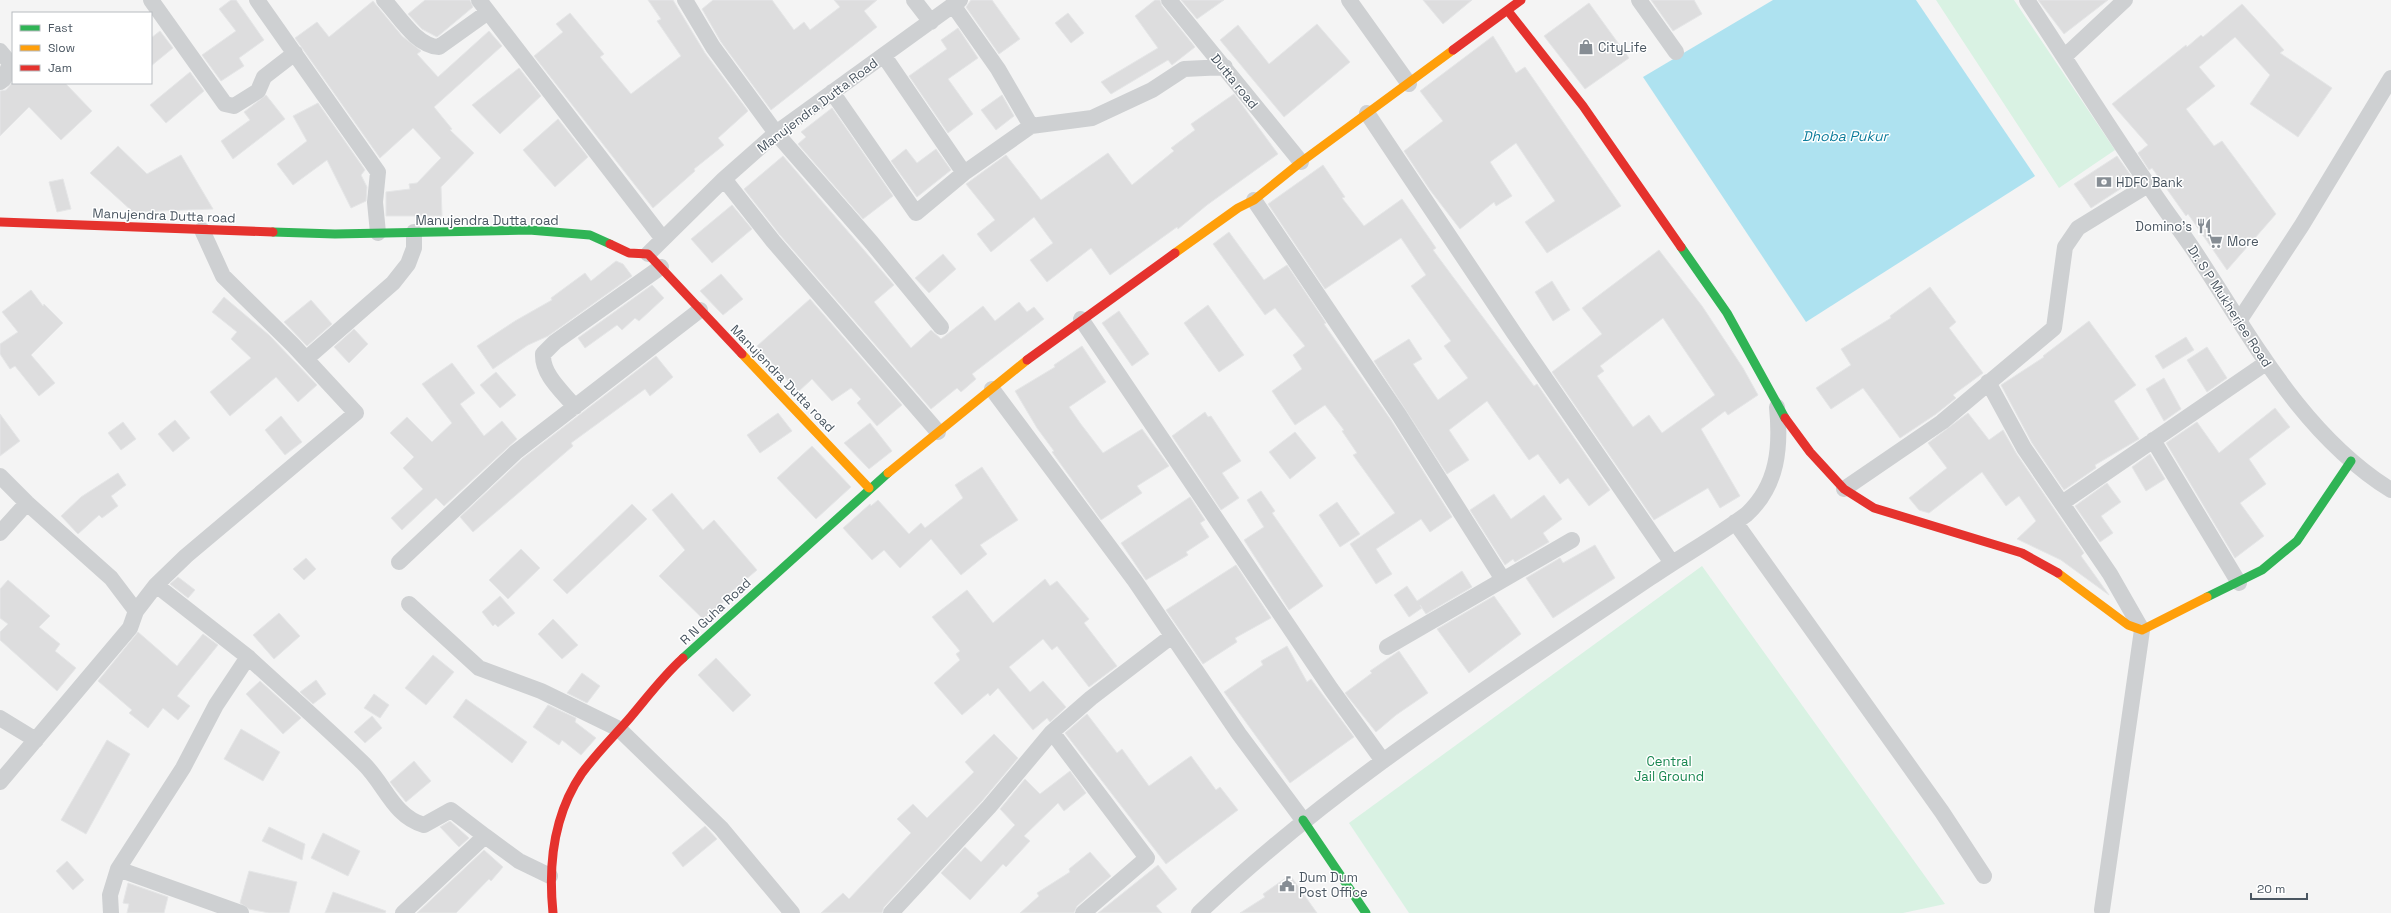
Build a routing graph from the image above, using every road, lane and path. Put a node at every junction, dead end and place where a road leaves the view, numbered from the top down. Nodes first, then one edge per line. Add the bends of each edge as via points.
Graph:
1 (151, 0) edge
2 (257, 0) edge
3 (384, 0) edge
4 (685, 0) edge
5 (914, 0) edge
6 (1169, 0) edge
7 (1349, 0) edge
8 (1521, 0) edge
9 (1640, 0) edge
10 (2027, 0) edge
11 (2125, 0) edge
12 (957, 2) edge
13 (483, 6) edge
14 (1508, 11) junction
15 (932, 22) junction
16 (0, 51) edge
17 (1676, 52) dead end
18 (295, 53) junction
19 (884, 56) junction
20 (2064, 56) junction
21 (1224, 67) junction
22 (2391, 78) edge
23 (0, 82) edge
24 (1409, 84) junction
25 (832, 92) junction
26 (1368, 113) junction
27 (1031, 126) junction
28 (776, 133) junction
29 (1301, 162) junction
30 (964, 173) junction
31 (724, 180) junction
32 (2148, 184) junction
33 (1254, 200) junction
34 (0, 220) edge
35 (202, 230) junction
36 (414, 232) junction
37 (378, 233) junction
38 (663, 239) junction
39 (648, 254) junction
40 (661, 267) junction
41 (700, 310) junction
42 (1081, 319) junction
43 (2239, 321) junction
44 (941, 327) dead end
45 (306, 359) junction
46 (2266, 363) junction
47 (1988, 382) junction
48 (992, 389) junction
49 (1777, 403) junction
50 (575, 407) junction
51 (938, 432) junction
52 (2153, 440) junction
53 (2351, 461) junction
54 (0, 476) edge
55 (869, 488) junction
56 (1844, 488) junction
57 (2391, 490) edge
58 (27, 503) junction
59 (2062, 503) junction
60 (1735, 522) junction
61 (0, 533) edge
62 (1572, 540) dead end
63 (399, 562) dead end
64 (1672, 563) junction
65 (1502, 578) junction
66 (2239, 583) junction
67 (156, 585) junction
68 (409, 604) dead end
69 (136, 611) junction
70 (2142, 630) junction
71 (1172, 636) junction
72 (1387, 646) dead end
73 (248, 657) junction
74 (0, 718) edge
75 (619, 729) junction
76 (1052, 732) junction
77 (36, 740) junction
78 (1383, 761) junction
79 (0, 782) edge
80 (1303, 820) junction
81 (485, 836) junction
82 (118, 868) junction
83 (550, 876) junction
84 (1984, 876) dead end
85 (2102, 910) dead end
86 (111, 913) edge
87 (241, 913) edge
88 (403, 913) edge
89 (553, 913) edge
90 (792, 913) edge
91 (891, 913) edge
92 (1083, 913) edge
93 (1199, 913) edge
94 (1366, 913) edge

1 - 18 street via 225,104 234,106 258,91 264,77
2 - 18 street
3 - 13 street via 421,41 439,47
4 - 28 street via 713,47
5 - 15 street
6 - 21 street, Dutta road
7 - 24 street
8 - 14 street, R N Guha Road
9 - 17 street
10 - 20 street, Dr. S P Mukherjee Road
11 - 20 street
12 - 15 street, Manujendra Dutta Road
12 - 27 street
13 - 38 street
14 - 24 street, R N Guha Road
14 - 49 street via 1583,106 1727,313
15 - 19 street, Manujendra Dutta Road
16 - 23 street via 10,63 4,79
18 - 37 street via 378,172 375,202
19 - 25 street, Manujendra Dutta Road
19 - 30 street
20 - 32 street, Dr. S P Mukherjee Road
21 - 27 street via 1184,69 1152,90 1092,118
21 - 29 street, Dutta road
22 - 43 street via 2302,225
24 - 26 street, R N Guha Road
25 - 28 street, Manujendra Dutta Road
25 - 30 street via 916,213
26 - 29 street, R N Guha Road
26 - 64 street via 1514,333
27 - 30 street
28 - 31 street, Manujendra Dutta Road
28 - 44 street
29 - 33 street, R N Guha Road
31 - 38 street, Manujendra Dutta Road
31 - 51 street
32 - 43 street, Dr. S P Mukherjee Road
32 - 47 street via 2078,228 2065,247 2054,328
33 - 42 street, R N Guha Road via 1238,208
33 - 65 street via 1399,415
34 - 35 street, Manujendra Dutta road
35 - 37 street, Manujendra Dutta road
35 - 45 street via 223,276
36 - 37 street, Manujendra Dutta road
36 - 39 street, Manujendra Dutta road via 529,230 590,235 629,253
36 - 45 street via 414,248 408,264 393,283
38 - 39 street, Manujendra Dutta Road
39 - 40 street, Manujendra Dutta road
40 - 41 street, Manujendra Dutta road
40 - 50 street via 555,342 543,354 542,360 551,379
41 - 50 street
41 - 55 street, Manujendra Dutta road
42 - 48 street, R N Guha Road
42 - 78 street via 1331,689
43 - 46 street, Dr. S P Mukherjee Road
45 - 67 street via 356,413 186,556
46 - 52 street
46 - 53 street, Dr. S P Mukherjee Road via 2310,419
47 - 56 street via 1942,422
47 - 59 street via 2024,448
48 - 51 street, R N Guha Road
48 - 71 street via 1135,581
49 - 56 street via 1801,441
49 - 60 street via 1779,450 1772,480 1757,504
50 - 63 street via 516,452
51 - 55 street, R N Guha Road
52 - 59 street
52 - 66 street
53 - 57 street, Dr. S P Mukherjee Road
53 - 66 street via 2297,541 2262,570
54 - 58 street
55 - 75 street, R N Guha Road via 674,666
56 - 70 street via 1874,508 1895,516 2022,552 2055,570 2128,625
58 - 61 street
58 - 69 street via 111,578
59 - 70 street via 2110,574
60 - 64 street
60 - 84 street via 1942,812
62 - 65 street
64 - 78 street
65 - 72 street
66 - 70 street
67 - 69 street
67 - 73 street
68 - 75 street via 479,668 541,691
69 - 77 street via 130,628
70 - 85 street
71 - 76 street via 1091,698
71 - 80 street via 1239,734
73 - 81 street via 365,764 406,818 424,826 451,810
73 - 82 street via 216,705 182,768
74 - 77 street
75 - 83 street, R N Guha Road via 570,790 562,812
75 - 90 street via 721,828
76 - 91 street via 989,807
76 - 92 street via 1147,858
77 - 79 street
78 - 80 street
80 - 93 street
80 - 94 street
81 - 83 street via 519,861
81 - 88 street
82 - 86 street via 110,895
82 - 87 street
83 - 89 street, R N Guha Road

